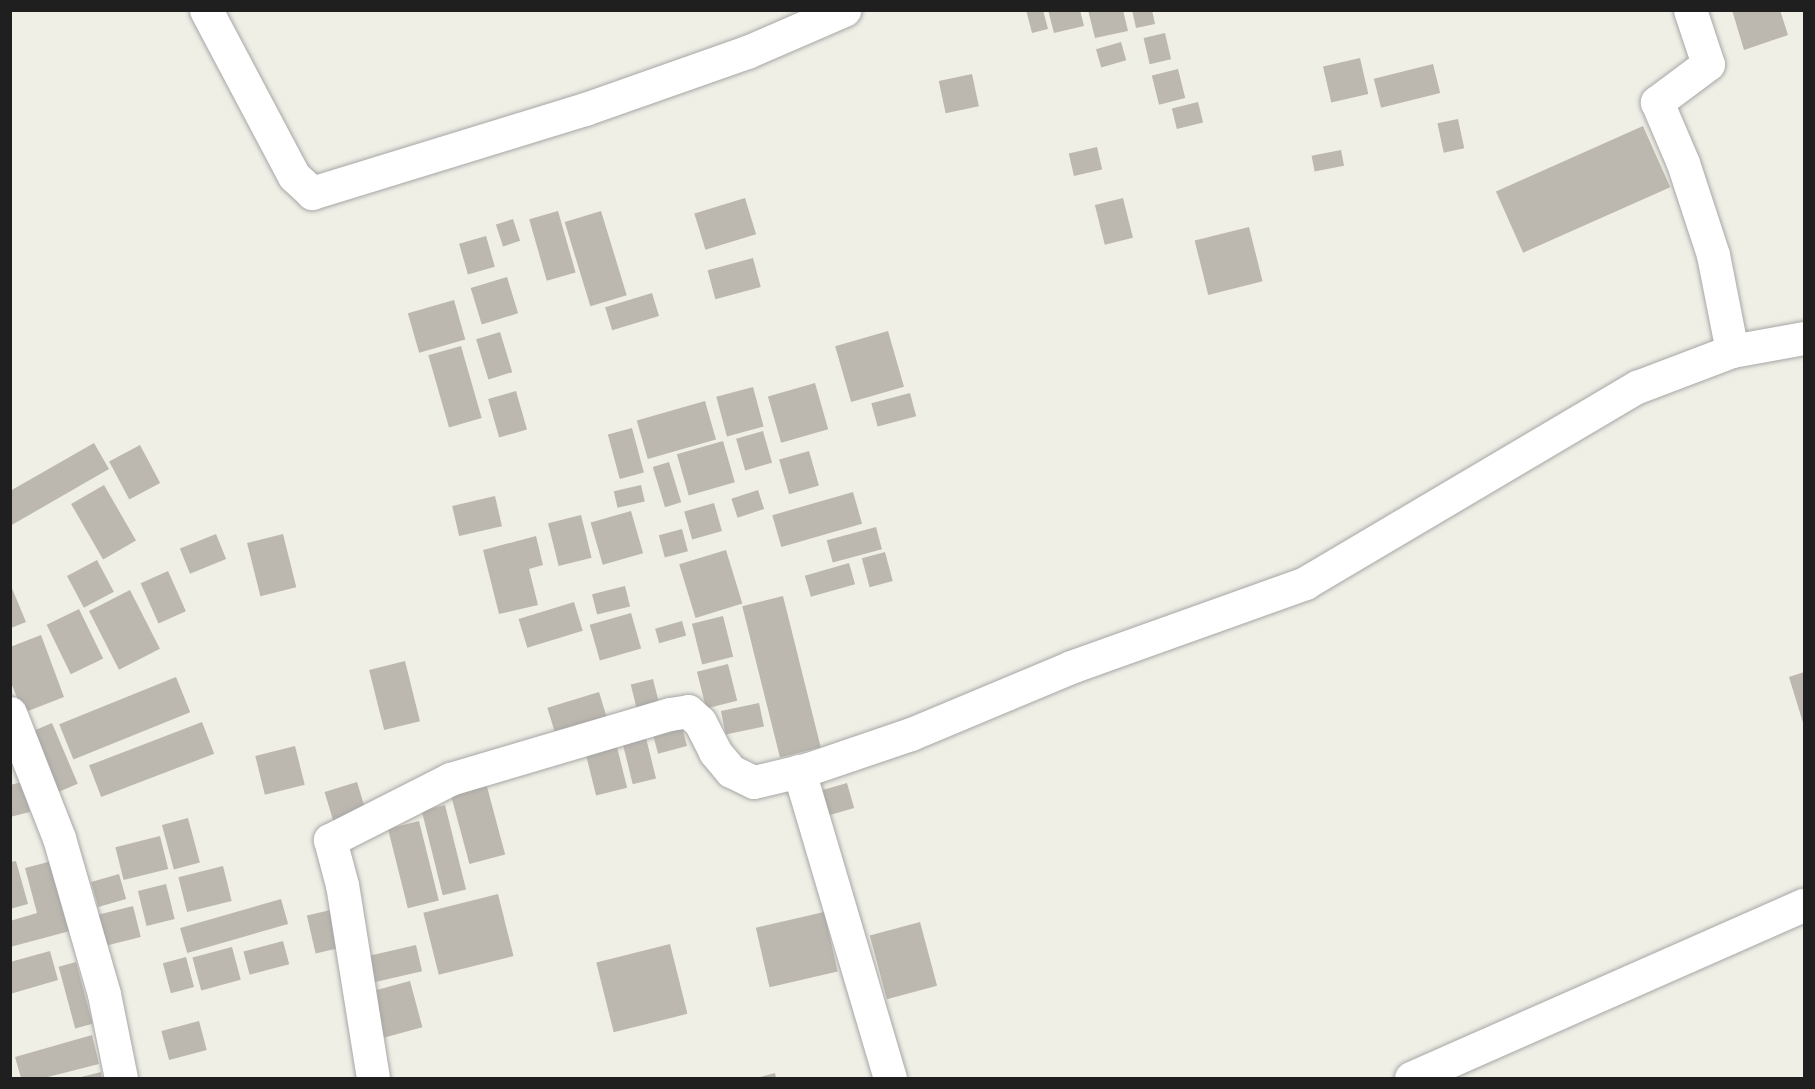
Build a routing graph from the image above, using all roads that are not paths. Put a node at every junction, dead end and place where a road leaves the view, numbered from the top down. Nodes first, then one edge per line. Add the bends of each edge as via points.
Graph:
1 (206, 10) edge
2 (844, 10) edge
3 (1690, 10) edge
4 (1804, 338) edge
5 (1732, 351) junction
6 (10, 713) edge
7 (799, 771) junction
8 (1804, 905) edge
9 (121, 1078) edge
10 (373, 1078) edge
11 (890, 1078) edge
12 (1411, 1078) edge

1 - 2 street via 294,176 312,193 585,109 747,52
3 - 5 street via 1708,64 1693,79 1657,102 1683,163 1713,255
4 - 5 street
5 - 7 street via 1636,387 1305,583 1071,667 911,734
6 - 9 street via 59,838 104,994
7 - 10 street via 754,782 731,771 715,752 700,722 688,711 450,779 330,840 342,885
7 - 11 street
8 - 12 street

